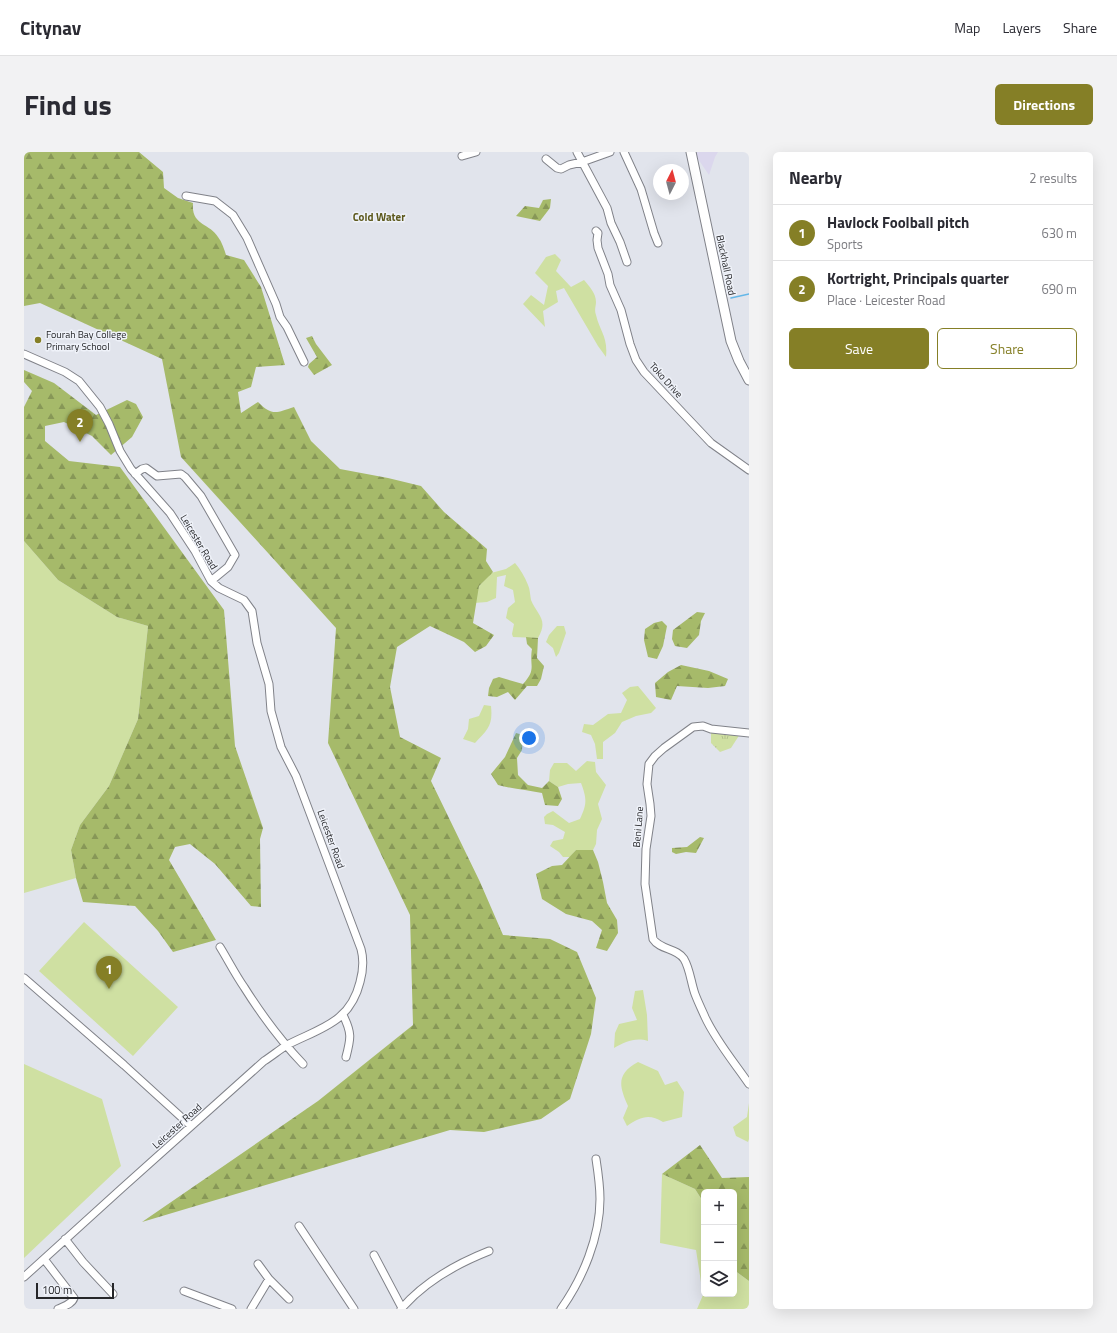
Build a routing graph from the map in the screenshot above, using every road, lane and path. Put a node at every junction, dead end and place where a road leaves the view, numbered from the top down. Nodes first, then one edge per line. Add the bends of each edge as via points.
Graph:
1 (476, 152) edge
2 (577, 152) edge
3 (610, 152) edge
4 (624, 152) edge
5 (691, 152) edge
6 (600, 154) edge
7 (462, 156) dead end
8 (546, 159) dead end
9 (582, 162) junction
10 (186, 196) dead end
11 (596, 231) dead end
12 (658, 243) dead end
13 (627, 262) dead end
14 (24, 354) edge
15 (304, 362) dead end
16 (749, 380) edge
17 (749, 470) edge
18 (135, 474) junction
19 (210, 581) junction
20 (749, 732) edge
21 (220, 947) dead end
22 (24, 978) edge
23 (343, 1015) junction
24 (286, 1046) junction
25 (346, 1057) dead end
26 (303, 1064) dead end
27 (749, 1084) edge
28 (191, 1126) junction
29 (596, 1159) dead end
30 (299, 1226) dead end
31 (65, 1240) junction
32 (490, 1250) dead end
33 (374, 1255) dead end
34 (44, 1259) junction
35 (258, 1264) dead end
36 (24, 1277) edge
37 (269, 1279) junction
38 (184, 1291) dead end
39 (113, 1294) dead end
40 (289, 1299) dead end
41 (58, 1309) edge
42 (232, 1309) edge
43 (251, 1309) edge
44 (354, 1309) edge
45 (402, 1309) edge
46 (561, 1309) edge

1 - 7 street
2 - 9 street
3 - 6 street
4 - 12 street via 641,189
5 - 16 main road, Blackhall Road via 731,341 738,361
6 - 9 street
8 - 9 street via 561,169
9 - 13 street via 607,208
10 - 15 street via 215,201 233,215 247,238 280,317
11 - 17 street, Toko Drive via 599,252 621,310 636,360 644,372 711,442
14 - 18 street, Leicester Road via 66,372 79,381 100,407 120,451
18 - 19 street, Leicester Road via 175,520
18 - 19 street via 146,468 157,476 181,474 201,496 235,555 228,567
19 - 23 street, Leicester Road via 244,600 252,611 257,643 269,684 271,710 281,747 296,776 361,949 363,962 359,986 352,1003
20 - 27 street, Beni Lane via 693,727 655,756 649,764 647,784 651,816 645,866 645,884 655,942 680,955 685,961 706,1019
21 - 24 street via 243,986
22 - 28 street
23 - 24 street, Leicester Road
23 - 25 street via 350,1032
24 - 26 street
24 - 28 street, Leicester Road via 252,1071
28 - 31 street, Leicester Road
29 - 46 street via 600,1200 592,1242 587,1262
30 - 44 street
31 - 34 street, Leicester Road
31 - 39 street
32 - 45 street via 437,1276
33 - 45 street
34 - 36 street, Leicester Road
34 - 41 street via 74,1298 69,1304
35 - 37 street
37 - 40 street
37 - 43 street
38 - 42 street

